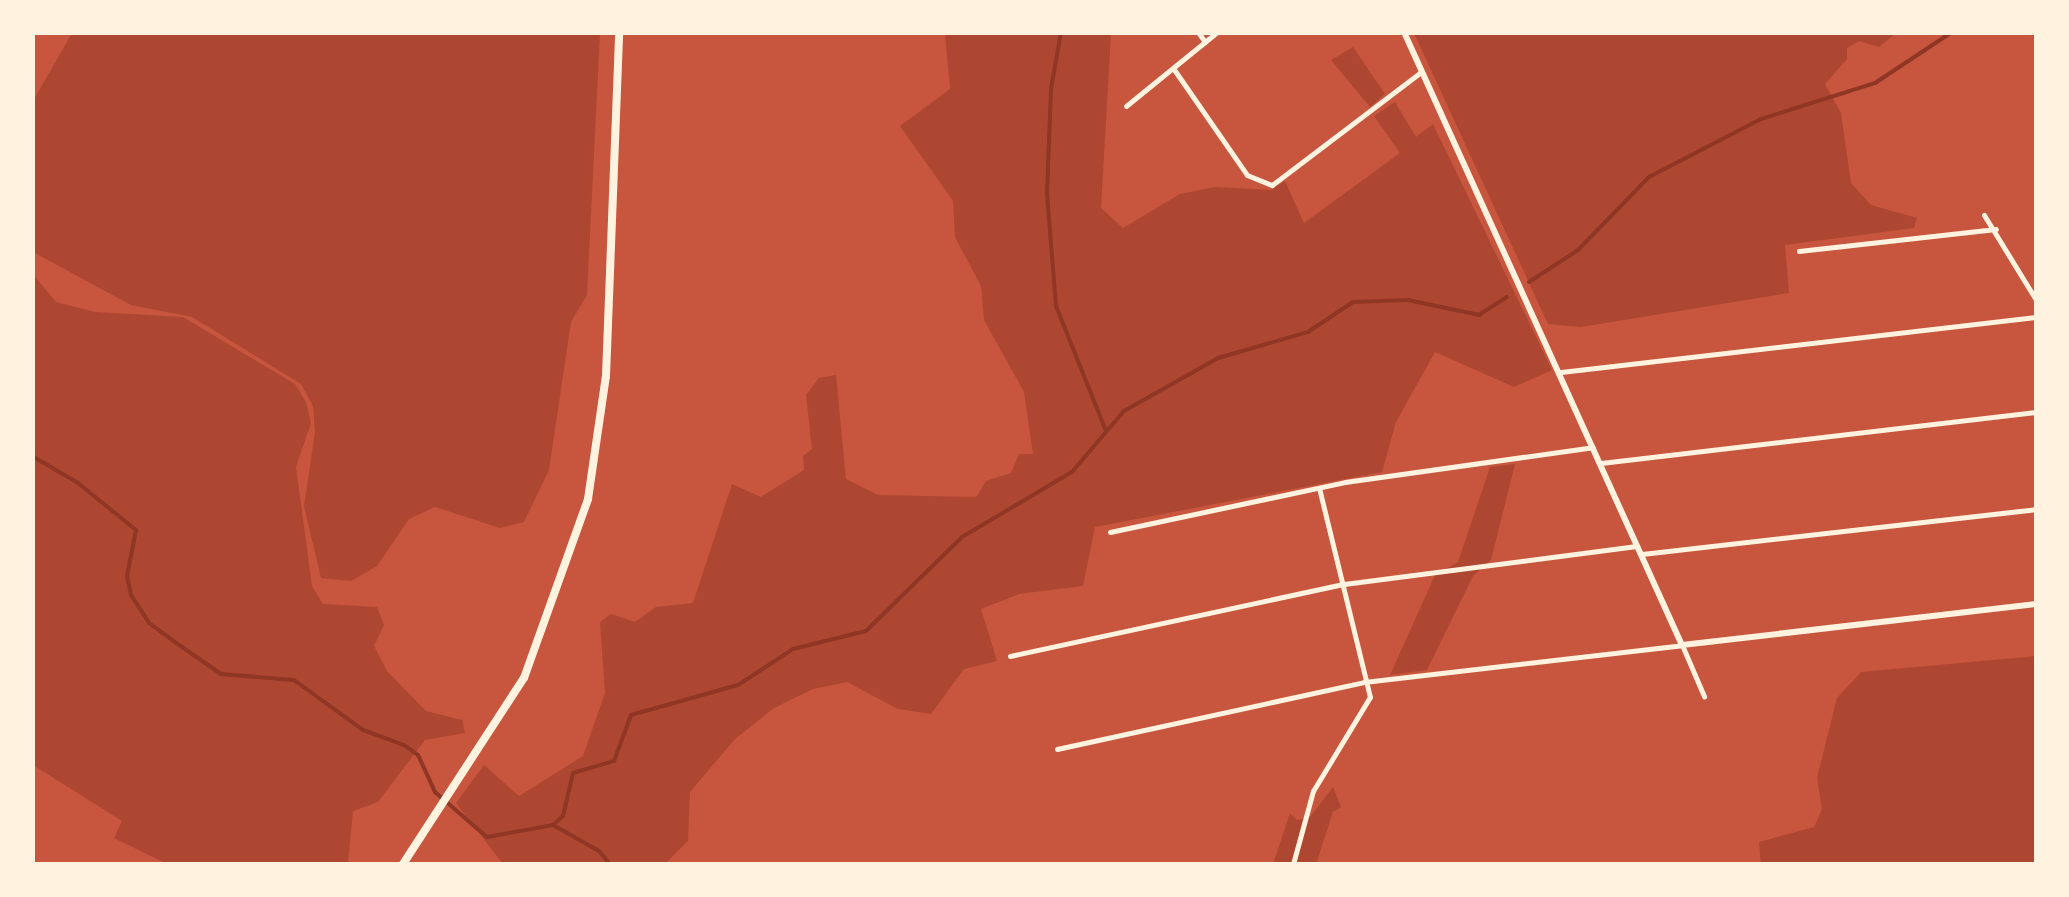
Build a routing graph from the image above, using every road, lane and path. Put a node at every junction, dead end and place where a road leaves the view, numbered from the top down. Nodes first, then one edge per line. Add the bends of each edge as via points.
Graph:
1 (619, 32) edge
2 (1198, 32) edge
3 (1217, 32) edge
4 (1404, 32) edge
5 (1205, 42) junction
6 (1174, 68) junction
7 (1421, 72) junction
8 (1126, 106) dead end
9 (1984, 215) dead end
10 (1996, 229) junction
11 (1799, 251) dead end
12 (2036, 300) edge
13 (2036, 317) edge
14 (1562, 372) junction
15 (2036, 412) edge
16 (1594, 447) junction
17 (1600, 464) junction
18 (1319, 488) junction
19 (2036, 510) edge
20 (1110, 532) dead end
21 (1640, 550) junction
22 (1344, 584) junction
23 (2036, 604) edge
24 (1682, 645) junction
25 (1010, 656) dead end
26 (1364, 682) junction
27 (1704, 696) dead end
28 (1057, 749) dead end
29 (403, 864) edge
30 (1293, 864) edge

1 - 29 main road via 606,376 588,499 524,678
2 - 5 street
3 - 5 street
4 - 7 street
5 - 6 street
6 - 7 street via 1247,175 1266,184
6 - 8 street
7 - 14 street
9 - 10 street
10 - 11 street
10 - 12 street
13 - 14 street
14 - 16 street
15 - 17 street
16 - 17 street
16 - 18 street
17 - 21 street
18 - 20 street
18 - 22 street
19 - 21 street
21 - 22 street
21 - 24 street
22 - 25 street
22 - 26 street
23 - 24 street
24 - 26 street
24 - 27 street
26 - 28 street
26 - 30 street via 1370,697 1314,791

